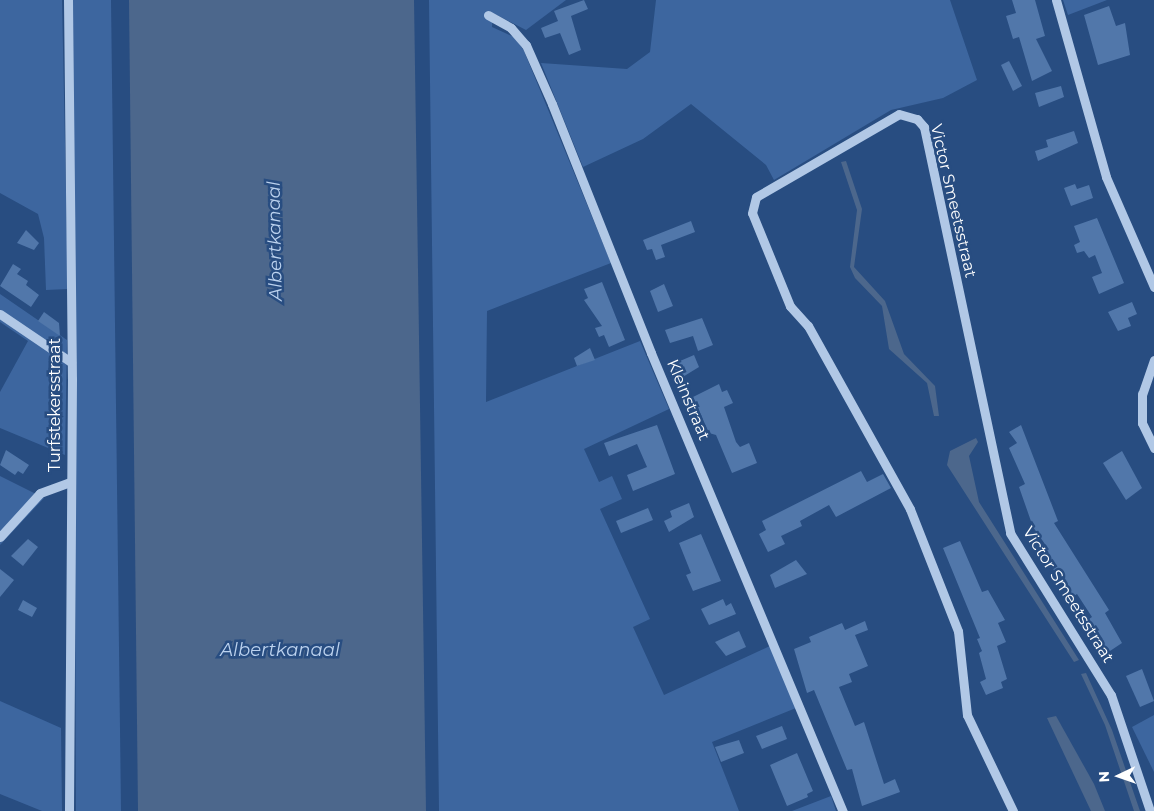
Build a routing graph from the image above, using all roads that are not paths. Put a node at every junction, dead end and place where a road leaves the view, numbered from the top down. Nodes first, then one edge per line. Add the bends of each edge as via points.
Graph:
1 (68, 0) edge
2 (1056, 0) edge
3 (488, 15) dead end
4 (1150, 266) edge
5 (1154, 286) edge
6 (0, 314) edge
7 (1154, 360) edge
8 (71, 362) junction
9 (1154, 448) edge
10 (70, 482) junction
11 (0, 537) edge
12 (69, 811) edge
13 (844, 811) edge
14 (1013, 811) edge
15 (1150, 811) edge

1 - 8 street, Turfstekersstraat
2 - 4 street via 1106,177
3 - 13 street, Kleinstraat via 511,28 526,45 651,353
4 - 5 street
6 - 8 street
7 - 9 street via 1142,394 1142,423
8 - 10 street, Turfstekersstraat
10 - 11 street via 40,493
10 - 12 street, Turfstekersstraat
14 - 15 street, Victor Smeetsstraat via 967,715 958,631 910,509 808,326 790,306 752,213 756,197 899,114 918,119 924,127 1010,533 1111,695

